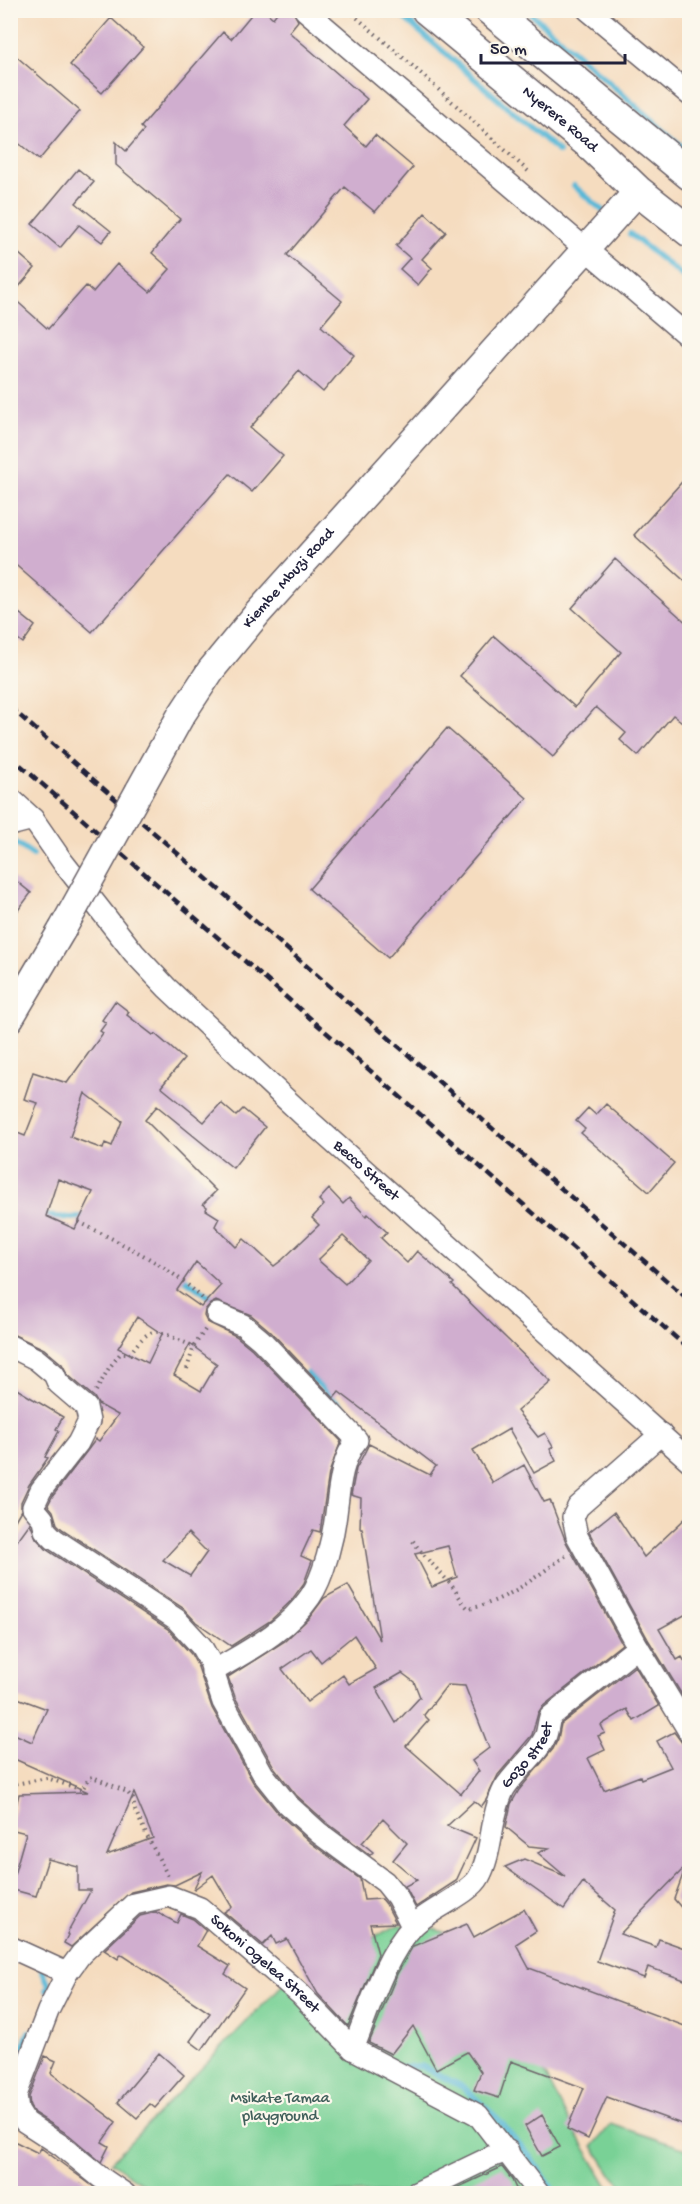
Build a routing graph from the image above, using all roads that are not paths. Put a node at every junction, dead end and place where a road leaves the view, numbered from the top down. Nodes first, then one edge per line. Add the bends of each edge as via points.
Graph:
1 (305, 10) edge
2 (427, 10) edge
3 (490, 10) edge
4 (588, 10) edge
5 (690, 94) edge
6 (690, 175) edge
7 (638, 191) junction
8 (690, 232) edge
9 (586, 248) junction
10 (690, 338) edge
11 (10, 798) edge
12 (33, 819) junction
13 (10, 825) edge
14 (10, 1018) edge
15 (217, 1314) road end
16 (10, 1346) edge
17 (660, 1434) junction
18 (690, 1461) edge
19 (638, 1647) junction
20 (212, 1672) junction
21 (690, 1733) edge
22 (411, 1929) junction
23 (10, 1947) edge
24 (67, 1972) junction
25 (353, 2049) junction
26 (507, 2151) junction
27 (539, 2191) edge
28 (125, 2193) edge
29 (414, 2193) edge

1 - 9 street
2 - 7 highway, Nyerere Road via 588,143
3 - 6 highway
4 - 5 street
7 - 8 highway, Nyerere Road
7 - 9 main road, Kiembe Mbuzi Road
9 - 10 street
9 - 14 main road, Kiembe Mbuzi Road, bridge via 211,670 180,717
11 - 12 street, Becco Street
12 - 13 street
12 - 17 street, Becco Street via 134,953 167,988
15 - 20 street via 243,1325 261,1340 357,1440 340,1480 333,1534 311,1596 268,1638
16 - 20 street via 54,1374 58,1383 86,1407 89,1420 78,1443 41,1490 33,1507 43,1519 45,1530 176,1619 201,1646
17 - 18 street, Becco Street
17 - 19 street via 578,1507 573,1516 577,1536
19 - 21 street
19 - 22 street, Gozo street via 550,1717 546,1736 504,1789 478,1879
20 - 22 street via 223,1702 263,1774 287,1804 319,1833 385,1882 405,1910
22 - 25 street, Gozo street via 391,1957
23 - 24 street
24 - 25 street, Sokoni Ogelea Street via 134,1904 169,1896 200,1908 270,1966
24 - 28 street, Sokoni Ogelea Street via 18,2086 18,2111 25,2122
25 - 26 street, Sokoni Ogelea Street via 478,2115
26 - 27 street, Sokoni Ogelea Street
26 - 29 street

